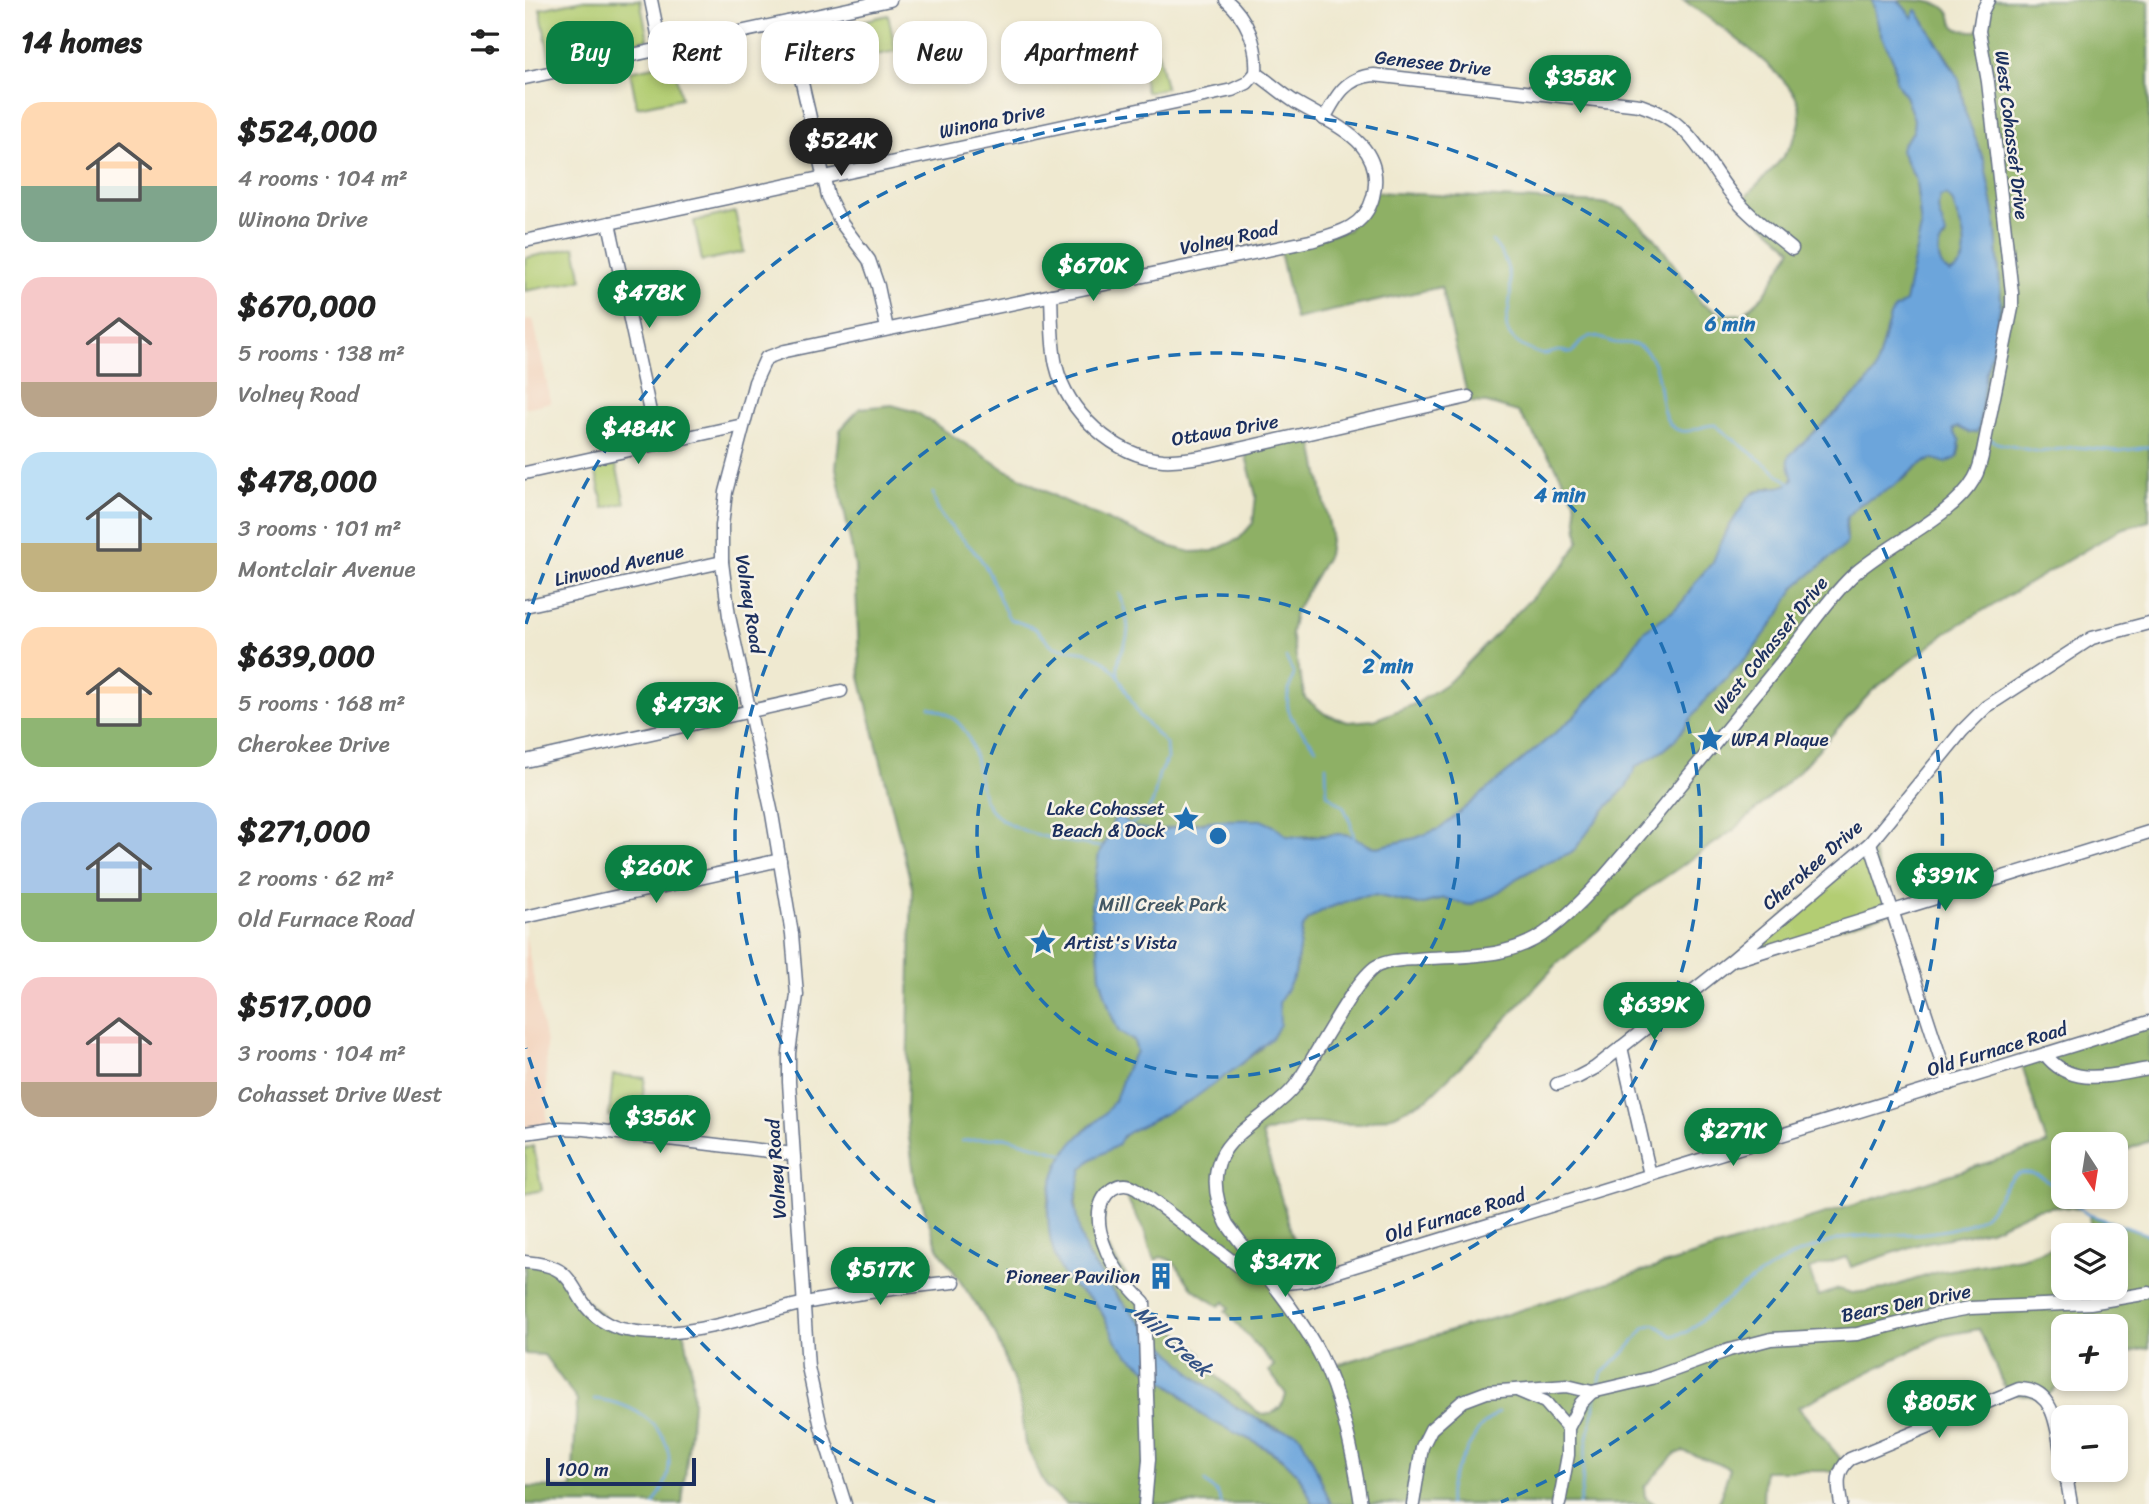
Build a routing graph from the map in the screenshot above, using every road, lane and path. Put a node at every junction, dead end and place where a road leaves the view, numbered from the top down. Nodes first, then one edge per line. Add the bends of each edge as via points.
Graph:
1 (651, 0) edge
2 (890, 0) edge
3 (1226, 0) edge
4 (1988, 0) edge
5 (655, 21) edge
6 (793, 21) edge
7 (648, 52) edge
8 (1256, 73) junction
9 (525, 78) edge
10 (802, 84) edge
11 (1324, 119) junction
12 (823, 177) junction
13 (609, 223) junction
14 (525, 241) edge
15 (1792, 248) dead end
16 (1051, 295) junction
17 (887, 329) junction
18 (1468, 397) dead end
19 (743, 425) junction
20 (657, 444) junction
21 (525, 473) edge
22 (722, 562) junction
23 (525, 606) edge
24 (2149, 623) edge
25 (841, 691) dead end
26 (750, 711) junction
27 (525, 761) edge
28 (2149, 832) edge
29 (1870, 843) junction
30 (781, 860) junction
31 (1892, 912) junction
32 (525, 917) edge
33 (1731, 961) junction
34 (2149, 1022) edge
35 (1621, 1047) junction
36 (2045, 1054) junction
37 (2149, 1069) edge
38 (1557, 1084) dead end
39 (1949, 1084) junction
40 (525, 1133) edge
41 (793, 1154) junction
42 (1650, 1175) junction
43 (525, 1262) edge
44 (1268, 1278) junction
45 (954, 1282) dead end
46 (2149, 1293) edge
47 (803, 1304) junction
48 (1518, 1391) junction
49 (1593, 1392) junction
50 (2051, 1407) edge
51 (1567, 1429) junction
52 (2067, 1482) edge
53 (845, 1504) edge
54 (1145, 1504) edge
55 (1361, 1504) edge
56 (1413, 1504) edge
57 (1559, 1504) edge
58 (1841, 1504) edge
59 (2071, 1504) edge

1 - 5 street
2 - 6 street
3 - 8 street via 1250,33
4 - 44 street, West Cohasset Drive via 1979,32 2012,309 1976,476 1945,509 1852,576 1632,843 1552,928 1528,944 1505,951 1393,961 1367,974 1292,1090 1236,1137 1219,1160 1216,1188 1227,1224
7 - 9 street
8 - 11 street, Volney Road
8 - 12 street, Winona Drive via 1232,90
10 - 12 street
11 - 15 street, Genesee Drive via 1346,85 1374,75 1640,105 1685,130 1739,203
11 - 16 street, Volney Road via 1362,145 1375,171 1371,203 1347,230
12 - 13 street, Winona Drive
12 - 17 street via 832,206 872,269
13 - 14 street, Winona Drive
13 - 20 street
16 - 17 street, Volney Road
16 - 18 street, Ottawa Drive via 1056,364 1075,405 1115,443 1148,457 1185,460 1212,455
17 - 19 street, Volney Road via 766,358
19 - 20 street
19 - 22 street, Volney Road via 726,492
20 - 21 street
22 - 23 street, Linwood Avenue
22 - 26 street, Volney Road
24 - 29 street, Cherokee Drive via 2092,638 1986,707
25 - 26 street
26 - 27 street
26 - 30 street, Volney Road
28 - 31 street
29 - 31 street
29 - 33 street, Cherokee Drive
30 - 32 street
30 - 41 street, Volney Road via 797,995 789,1055
31 - 33 street
31 - 39 street
33 - 35 street, Cherokee Drive
34 - 36 street, Old Furnace Road
35 - 38 street, Cherokee Drive via 1586,1073
35 - 42 street
36 - 37 street via 2062,1072 2079,1076
36 - 39 street, Old Furnace Road
39 - 42 street, Old Furnace Road
40 - 41 street via 585,1129
41 - 47 street, Volney Road
42 - 44 street, Old Furnace Road via 1306,1281 1284,1283
43 - 47 street via 557,1269 593,1314 626,1330 684,1330
44 - 54 street, Old Furnace Road via 1231,1262 1137,1189 1118,1186 1102,1203 1099,1225 1104,1245 1119,1275 1144,1302 1149,1459
44 - 55 street, West Cohasset Drive via 1321,1356 1343,1422
45 - 47 street
46 - 49 street, Bears Den Drive via 2090,1303 1971,1308 1857,1334 1771,1339
47 - 53 street, Volney Road via 812,1390
48 - 49 street via 1567,1386
48 - 51 street via 1545,1402
48 - 56 street via 1475,1396 1436,1423 1422,1447
49 - 51 street
50 - 58 street via 2027,1389 2011,1391 1850,1459 1838,1476
51 - 57 street via 1568,1454
52 - 59 street

